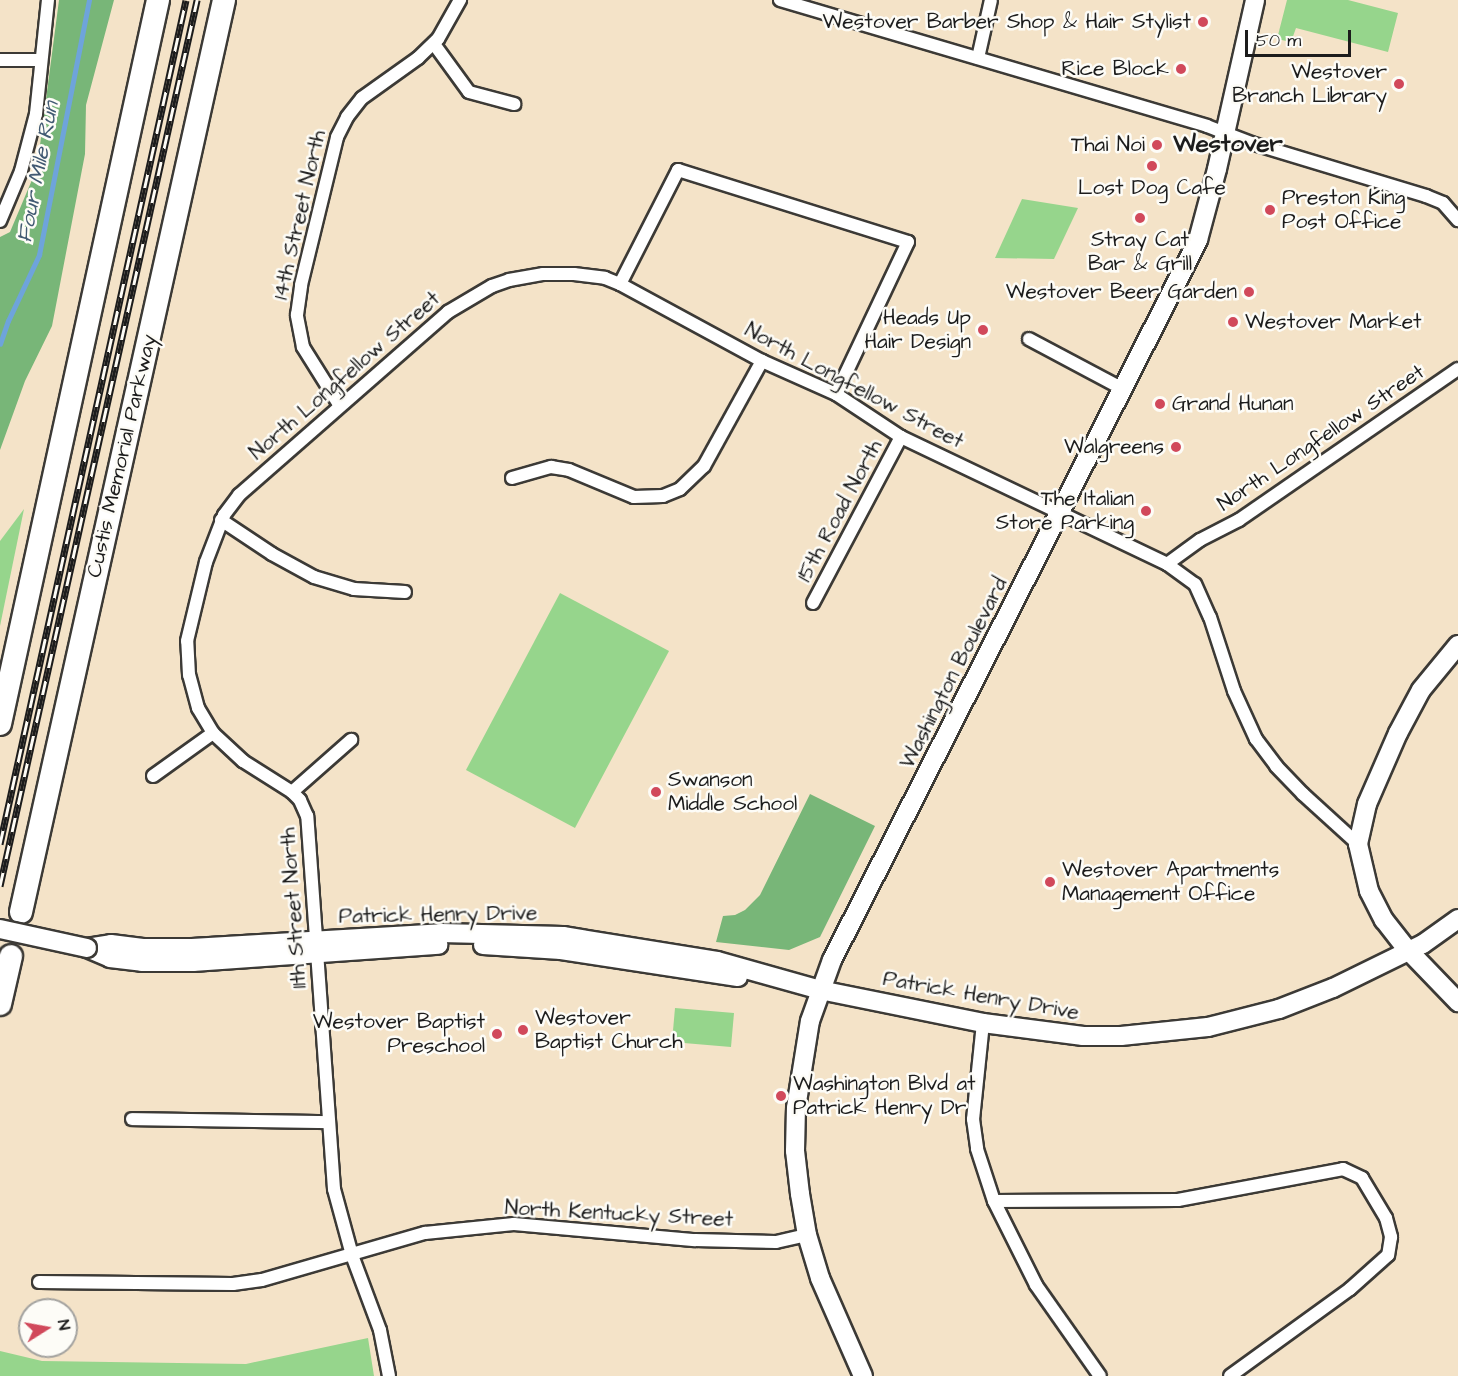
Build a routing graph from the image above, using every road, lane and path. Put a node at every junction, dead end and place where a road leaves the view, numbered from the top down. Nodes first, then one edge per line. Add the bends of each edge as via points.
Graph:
1 (48, 0) edge
2 (158, 0) edge
3 (224, 0) edge
4 (460, 0) edge
5 (780, 0) edge
6 (991, 0) edge
7 (1255, 0) edge
8 (434, 44) junction
9 (978, 58) junction
10 (0, 60) edge
11 (41, 60) junction
12 (514, 104) dead end
13 (1225, 134) junction
14 (1458, 220) edge
15 (0, 221) edge
16 (620, 284) junction
17 (1029, 339) dead end
18 (762, 361) junction
19 (1458, 369) edge
20 (1123, 389) junction
21 (836, 394) junction
22 (340, 406) junction
23 (901, 437) junction
24 (512, 478) dead end
25 (1061, 512) junction
26 (221, 520) junction
27 (1167, 564) junction
28 (405, 592) dead end
29 (813, 603) dead end
30 (1458, 645) edge
31 (0, 724) edge
32 (213, 733) junction
33 (351, 740) dead end
34 (153, 776) dead end
35 (292, 792) junction
36 (1358, 844) junction
37 (1458, 906) edge
38 (21, 912) dead end
39 (1458, 919) edge
40 (0, 929) edge
41 (316, 947) junction
42 (1407, 950) junction
43 (11, 956) dead end
44 (820, 990) junction
45 (1458, 1002) edge
46 (0, 1004) edge
47 (984, 1023) junction
48 (132, 1119) dead end
49 (328, 1122) junction
50 (994, 1200) junction
51 (807, 1235) junction
52 (352, 1255) junction
53 (39, 1282) dead end
54 (389, 1376) edge
55 (863, 1376) edge
56 (1100, 1376) edge
57 (1230, 1376) edge

1 - 11 street
2 - 31 highway
3 - 38 highway, Custis Memorial Parkway
4 - 8 street, 14th Street North
5 - 9 street
6 - 9 street
7 - 13 street, Washington Boulevard
8 - 12 street via 469,92
8 - 22 street, 14th Street North via 362,98 337,137 297,315 303,347
9 - 13 street
10 - 11 street
11 - 15 street via 36,114 21,171
13 - 14 street via 1443,203
13 - 20 street, Washington Boulevard via 1198,240
16 - 18 street, North Longfellow Street
16 - 21 street via 678,170 908,242
16 - 22 street, North Longfellow Street via 605,278 558,273 522,277 485,289 441,317
17 - 20 street
18 - 21 street, North Longfellow Street
18 - 24 street via 704,466 680,489 663,496 634,497 569,470 551,467
19 - 27 street, North Longfellow Street via 1239,520 1200,540
20 - 25 street, Washington Boulevard
21 - 23 street, North Longfellow Street
22 - 26 street, North Longfellow Street via 238,495
23 - 25 street, North Longfellow Street
23 - 29 street, 15th Road North
25 - 27 street, North Longfellow Street
25 - 44 street, Washington Boulevard
26 - 28 street via 314,577 354,589
26 - 32 street, 11th Street North via 186,643 194,698
27 - 36 street via 1195,584 1256,739 1289,780
30 - 36 street via 1421,690 1398,733 1367,804
32 - 34 street
32 - 35 street, 11th Street North via 243,761
33 - 35 street
35 - 41 street, 11th Street North via 304,808 308,826
36 - 42 street via 1373,901
37 - 42 street, Patrick Henry Drive
39 - 42 street, Patrick Henry Drive via 1423,944
40 - 41 street, Patrick Henry Drive, bridge via 87,948 111,944 168,948
41 - 44 street, Patrick Henry Drive via 441,933 563,936 717,961
41 - 49 street, 11th Street North
42 - 45 street
42 - 47 street, Patrick Henry Drive via 1306,999 1208,1027 1165,1034 1083,1036
43 - 46 highway
44 - 47 street, Patrick Henry Drive
44 - 51 street, Washington Boulevard via 810,1021 796,1108 795,1151
47 - 50 street via 973,1119 977,1149
48 - 49 street
49 - 52 street, 11th Street North via 334,1189
50 - 56 street via 1036,1285
50 - 57 street via 1178,1200 1343,1169 1362,1178 1381,1208 1391,1237 1388,1255 1350,1290
51 - 52 street, North Kentucky Street via 776,1242 706,1240 514,1224 425,1233
51 - 55 street, Washington Boulevard via 828,1299
52 - 53 street, North Kentucky Street via 233,1284
52 - 54 street, 11th Street North via 380,1330

